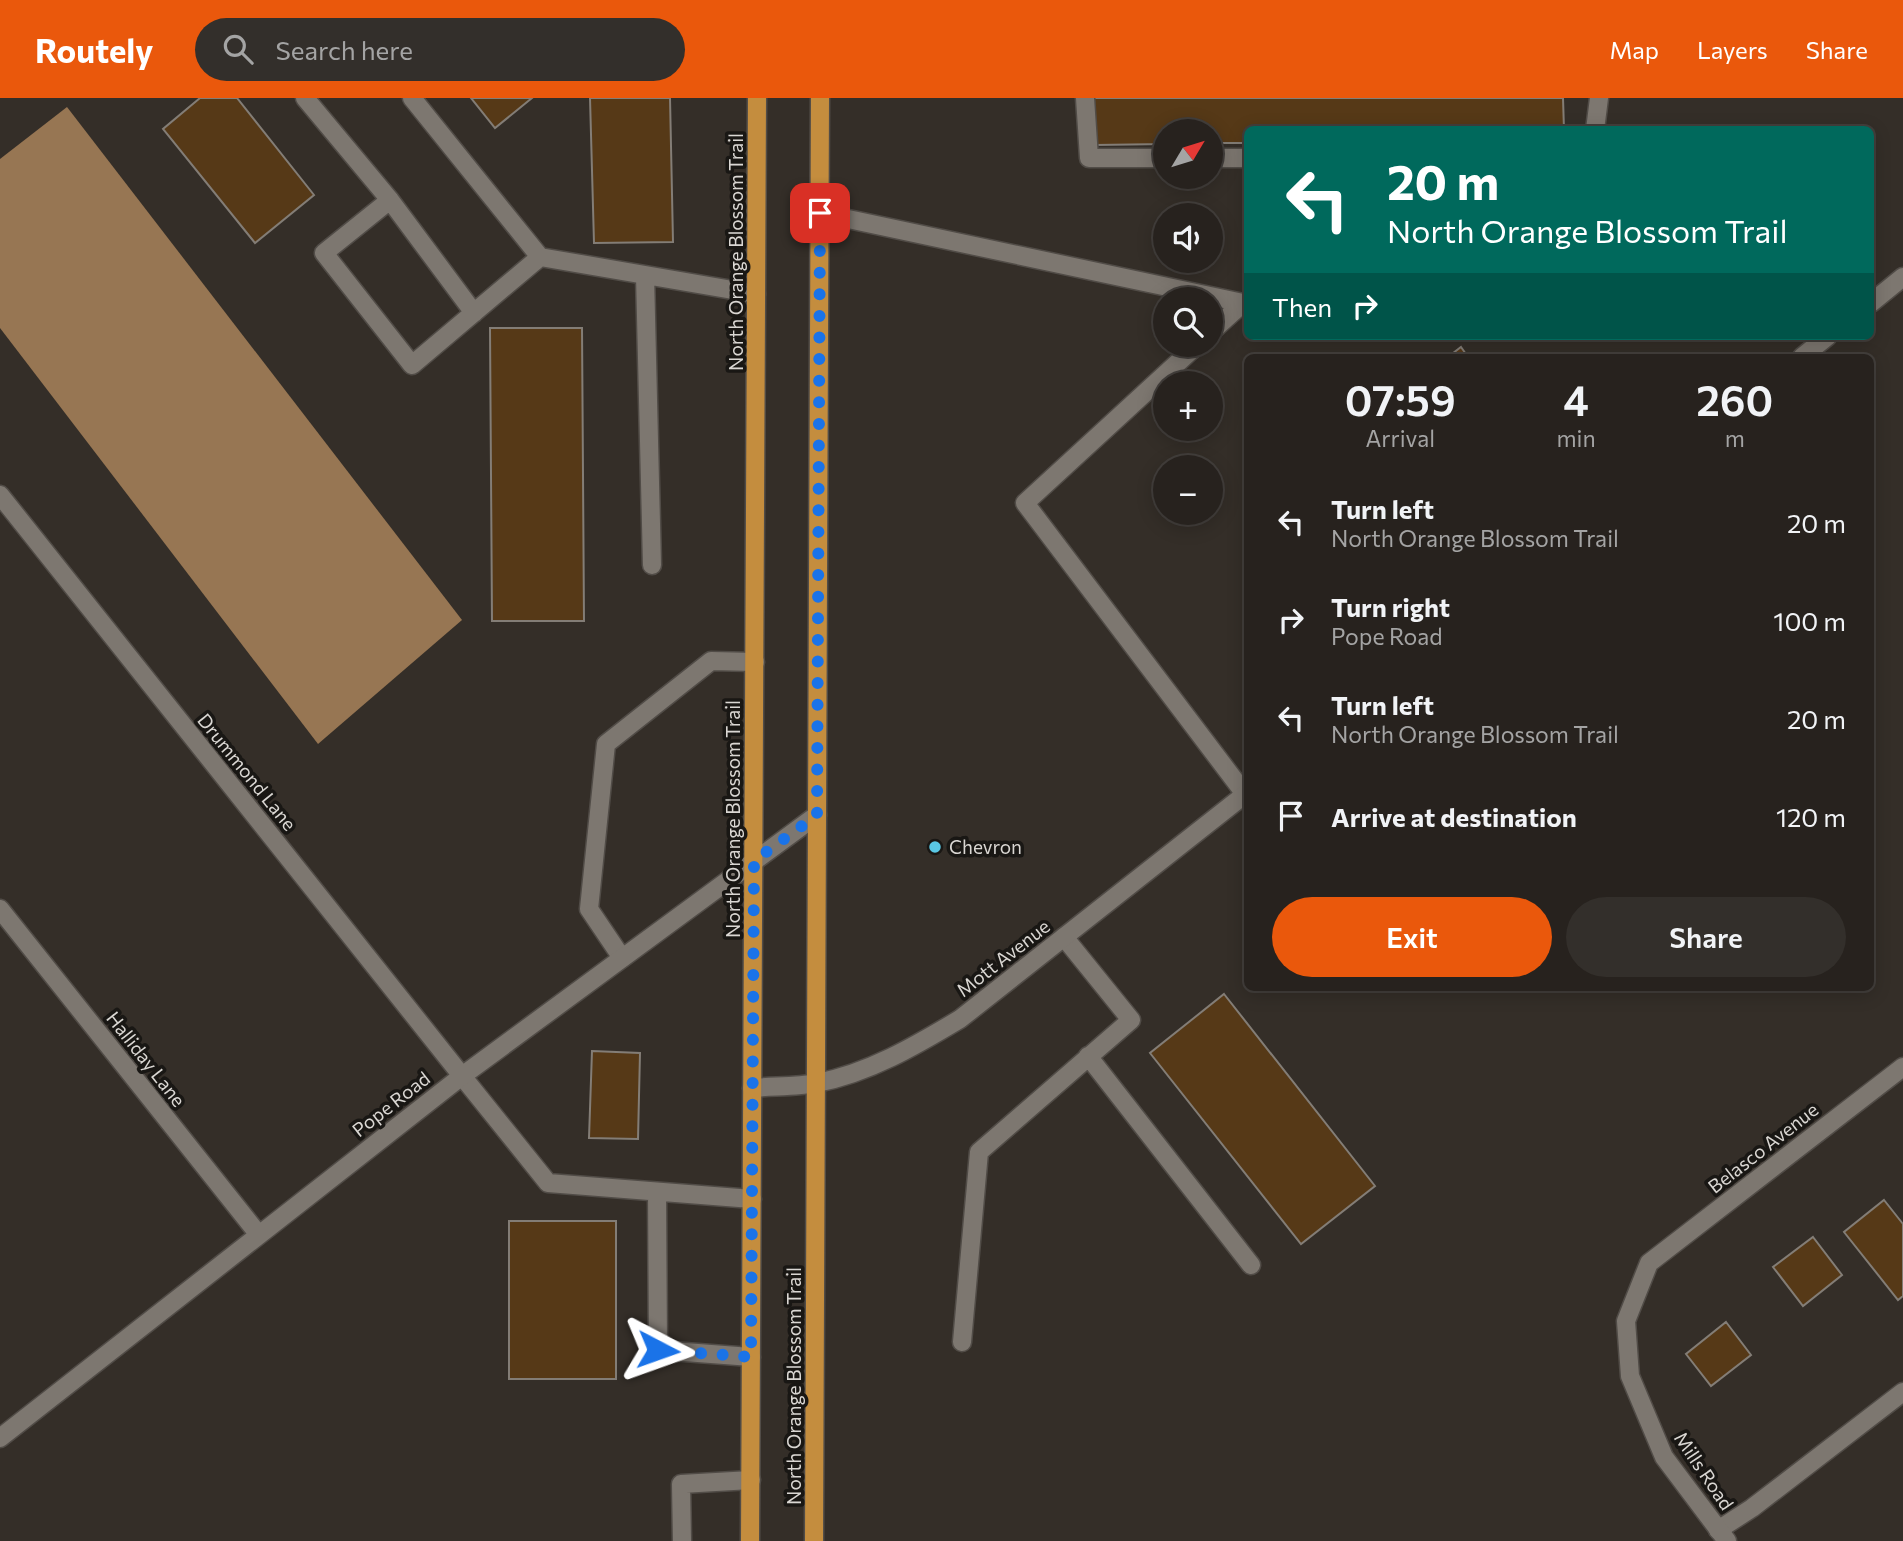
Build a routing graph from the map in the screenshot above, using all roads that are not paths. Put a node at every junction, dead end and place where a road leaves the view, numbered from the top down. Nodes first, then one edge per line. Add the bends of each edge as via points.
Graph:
1 (305, 98) edge
2 (412, 98) edge
3 (757, 98) edge
4 (820, 98) edge
5 (1085, 98) edge
6 (1599, 98) edge
7 (1597, 126) edge
8 (1153, 158) edge
9 (1223, 158) edge
10 (1244, 158) edge
11 (390, 200) junction
12 (820, 213) junction
13 (540, 257) junction
14 (645, 275) junction
15 (1903, 277) edge
16 (757, 294) junction
17 (1874, 301) edge
18 (1244, 302) edge
19 (1244, 303) edge
20 (474, 313) junction
21 (1223, 321) edge
22 (1823, 340) edge
23 (1806, 354) edge
24 (1184, 357) edge
25 (0, 495) edge
26 (652, 565) dead end
27 (755, 662) junction
28 (1244, 790) edge
29 (1244, 795) edge
30 (817, 815) junction
31 (754, 861) junction
32 (0, 909) edge
33 (1064, 937) junction
34 (622, 958) junction
35 (1088, 1056) junction
36 (1903, 1067) edge
37 (462, 1076) junction
38 (816, 1084) junction
39 (752, 1088) junction
40 (657, 1192) junction
41 (752, 1199) junction
42 (259, 1235) junction
43 (1649, 1263) joint
44 (1251, 1265) dead end
45 (962, 1342) dead end
46 (751, 1357) junction
47 (1903, 1392) edge
48 (0, 1438) edge
49 (751, 1480) junction
50 (1723, 1536) edge
51 (682, 1541) edge
52 (750, 1541) edge
53 (814, 1541) edge

1 - 11 street
2 - 13 street
3 - 16 main road, North Orange Blossom Trail
4 - 12 main road, North Orange Blossom Trail
5 - 8 street via 1089,158
6 - 7 street
9 - 10 street
11 - 20 street
11 - 20 street via 324,253 412,365
12 - 18 street
12 - 30 main road, North Orange Blossom Trail
13 - 14 street
13 - 20 street
14 - 16 street
14 - 26 street
15 - 17 street
16 - 27 main road, North Orange Blossom Trail
19 - 21 street
22 - 23 street
24 - 28 street via 1025,503
25 - 37 street, Drummond Lane
27 - 31 main road, North Orange Blossom Trail
27 - 34 street via 711,661 606,744 589,909
29 - 33 street, Mott Avenue
30 - 31 street, Pope Road
30 - 38 main road, North Orange Blossom Trail
31 - 34 street, Pope Road
31 - 39 main road, North Orange Blossom Trail
32 - 42 street, Halliday Lane
33 - 35 street via 1130,1020
33 - 38 street, Mott Avenue via 960,1019 913,1047 862,1071
34 - 37 street, Pope Road
35 - 44 street
35 - 45 street via 979,1152
36 - 43 street, Belasco Avenue
37 - 40 street, Drummond Lane via 548,1183
37 - 42 street, Pope Road
38 - 39 street, Mott Avenue
38 - 53 main road, North Orange Blossom Trail
39 - 41 main road, North Orange Blossom Trail
40 - 41 street, Drummond Lane
40 - 46 street via 658,1350
41 - 46 main road, North Orange Blossom Trail
42 - 48 street, Pope Road
43 - 50 street, Mills Road via 1626,1321 1630,1376 1664,1457
46 - 49 main road, North Orange Blossom Trail
47 - 50 street via 1752,1508
49 - 51 street via 681,1484
49 - 52 main road, North Orange Blossom Trail

